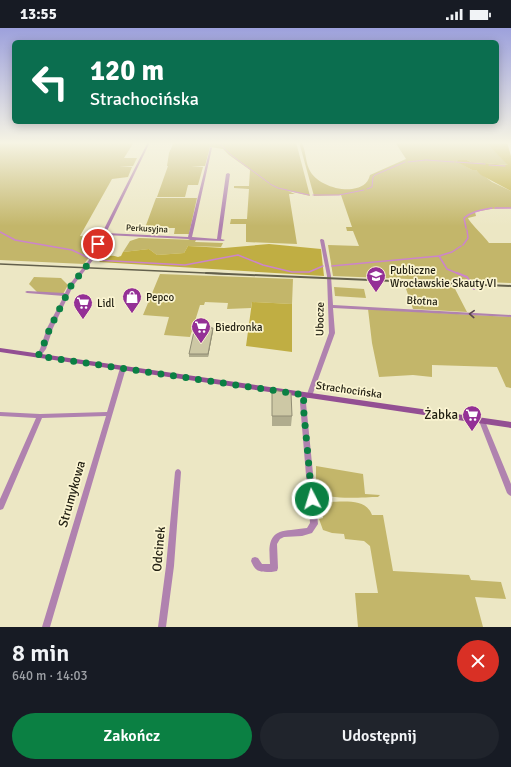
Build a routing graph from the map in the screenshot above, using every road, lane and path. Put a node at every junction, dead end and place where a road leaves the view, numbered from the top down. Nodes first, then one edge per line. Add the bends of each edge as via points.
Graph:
1 (135, 170) edge
2 (206, 170) edge
3 (228, 174) dead end
4 (103, 234) junction
5 (190, 238) junction
6 (322, 240) dead end
7 (27, 292) dead end
8 (67, 295) junction
9 (331, 306) junction
10 (511, 316) edge
11 (0, 350) edge
12 (38, 356) junction
13 (123, 368) junction
14 (307, 395) junction
15 (0, 414) edge
16 (108, 414) junction
17 (40, 416) junction
18 (482, 421) junction
19 (511, 425) edge
20 (178, 472) dead end
21 (511, 493) edge
22 (0, 507) edge
23 (256, 561) dead end
24 (46, 627) edge
25 (162, 627) edge

1 - 4 street
2 - 5 street
3 - 5 street, Perkusyjna via 221,240
4 - 5 street, Perkusyjna
4 - 8 street via 91,260
6 - 9 street, Ubocze via 329,276
7 - 8 street
8 - 12 street
10 -> 9 street, Błotna
9 - 14 street, Ubocze via 331,341
11 - 12 main road, Strachocińska
12 - 13 main road, Strachocińska
13 - 14 main road, Strachocińska
13 - 16 street, Strumykowa
14 - 18 main road, Strachocińska
14 - 23 street, Ubocze via 303,403 315,518 312,528 304,533 281,533 276,536 273,541 274,568 260,568
15 - 17 street
16 - 17 street
16 - 24 street, Strumykowa
17 - 22 street
18 - 19 main road, Strachocińska
18 - 21 street
20 - 25 street, Odcinek

